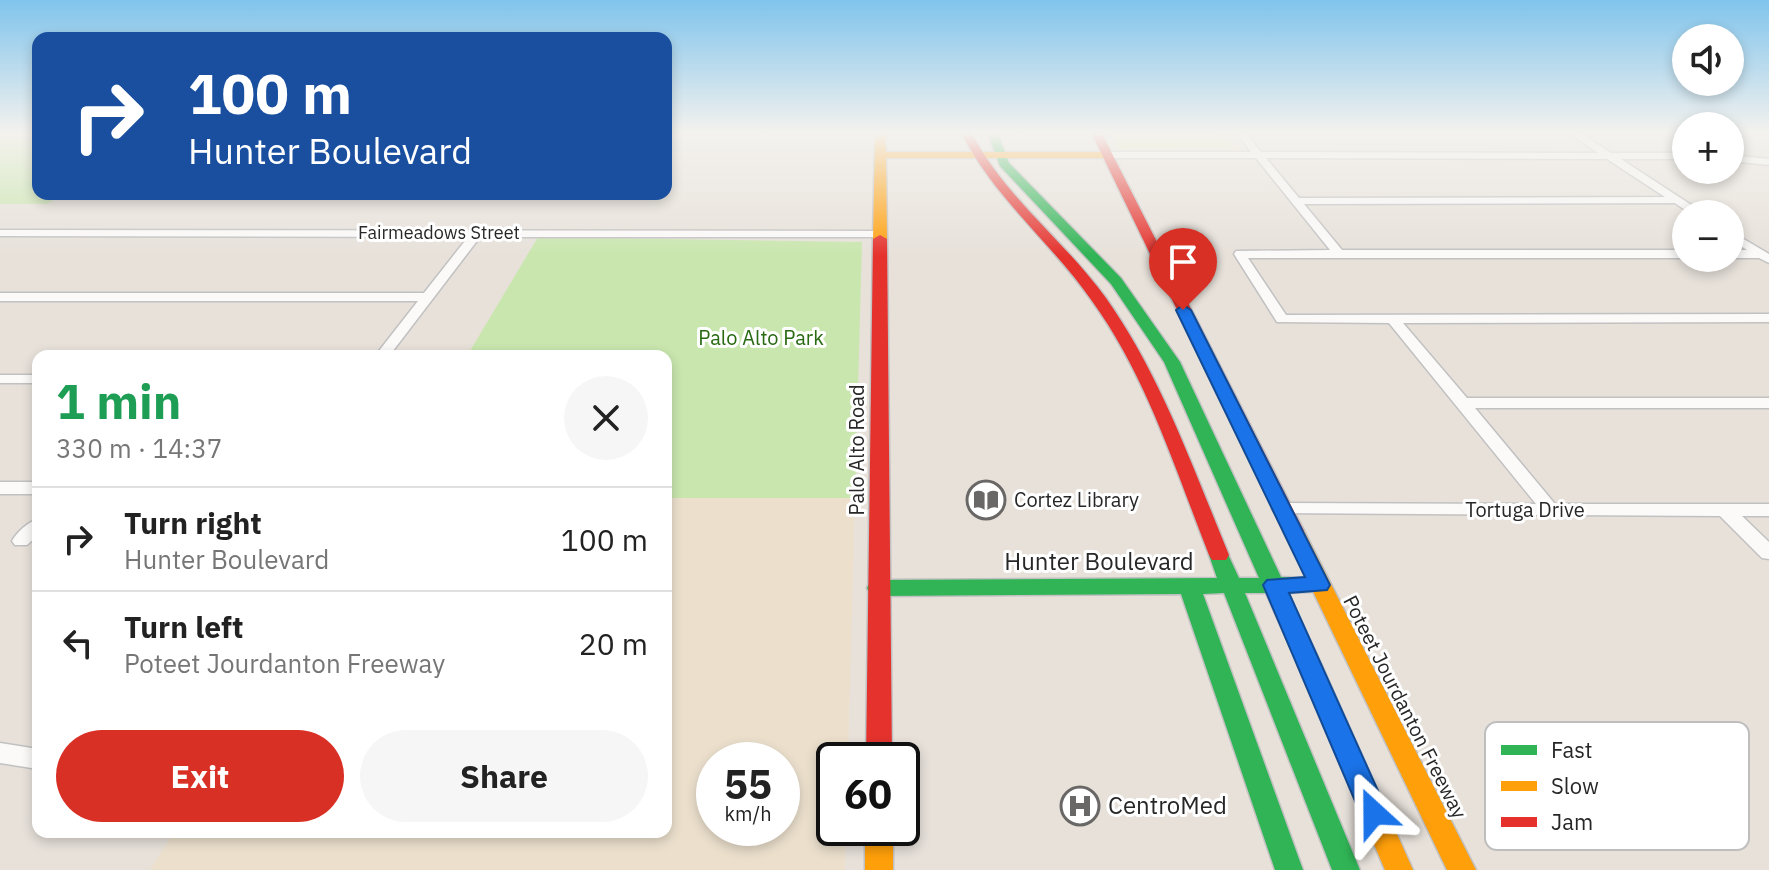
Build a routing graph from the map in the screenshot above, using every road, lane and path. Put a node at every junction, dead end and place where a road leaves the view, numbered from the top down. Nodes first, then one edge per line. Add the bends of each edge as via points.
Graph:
1 (879, 175) edge
2 (990, 175) edge
3 (1016, 175) edge
4 (1117, 175) edge
5 (1275, 175) edge
6 (1639, 175) edge
7 (1672, 200) edge
8 (1677, 200) edge
9 (1296, 201) junction
10 (0, 233) edge
11 (477, 233) junction
12 (878, 234) junction
13 (1744, 243) edge
14 (1339, 254) junction
15 (1672, 254) edge
16 (1744, 255) edge
17 (1765, 256) edge
18 (0, 297) edge
19 (428, 297) junction
20 (1769, 318) edge
21 (1393, 319) junction
22 (387, 350) edge
23 (0, 379) edge
24 (32, 379) edge
25 (1461, 403) junction
26 (1769, 403) edge
27 (0, 488) edge
28 (32, 488) edge
29 (1281, 509) junction
30 (1551, 510) junction
31 (1725, 510) junction
32 (1769, 510) edge
33 (32, 531) edge
34 (21, 541) dead end
35 (1769, 553) edge
36 (1233, 585) junction
37 (1274, 585) junction
38 (1319, 585) junction
39 (1189, 586) junction
40 (878, 588) junction
41 (879, 742) edge
42 (0, 753) edge
43 (32, 758) edge
44 (879, 846) edge
45 (879, 870) edge
46 (1289, 870) edge
47 (1346, 870) edge
48 (1399, 870) edge
49 (1462, 870) edge

1 - 12 street, Palo Alto Road
2 - 36 street via 1118,328 1154,394
3 - 37 street via 1116,281 1149,325 1199,416
4 - 29 street, Poteet Jourdanton Freeway
5 - 9 street
6 - 8 street
7 - 9 street
9 - 14 street
10 - 11 street, Fairmeadows Street
11 - 12 street, Fairmeadows Street
11 - 19 street
12 - 40 street, Palo Alto Road
13 - 17 street
14 - 15 street
14 - 21 street via 1240,254 1282,319
16 - 17 street
18 - 19 street
19 - 22 street
20 - 21 street
21 - 25 street
23 - 24 street
25 - 26 street
25 - 30 street
27 - 28 street
29 - 30 street, Tortuga Drive
29 - 38 street, Poteet Jourdanton Freeway
30 - 31 street, Tortuga Drive
31 - 32 street, Tortuga Drive
31 - 35 street
33 - 34 street
36 - 37 street, Hunter Boulevard
36 - 39 street, Hunter Boulevard
36 - 47 street
37 - 38 street, Hunter Boulevard
37 - 48 street
38 - 49 street, Poteet Jourdanton Freeway
39 - 40 street, Hunter Boulevard
39 - 46 street
40 - 41 street, Palo Alto Road
42 - 43 street
44 - 45 street

